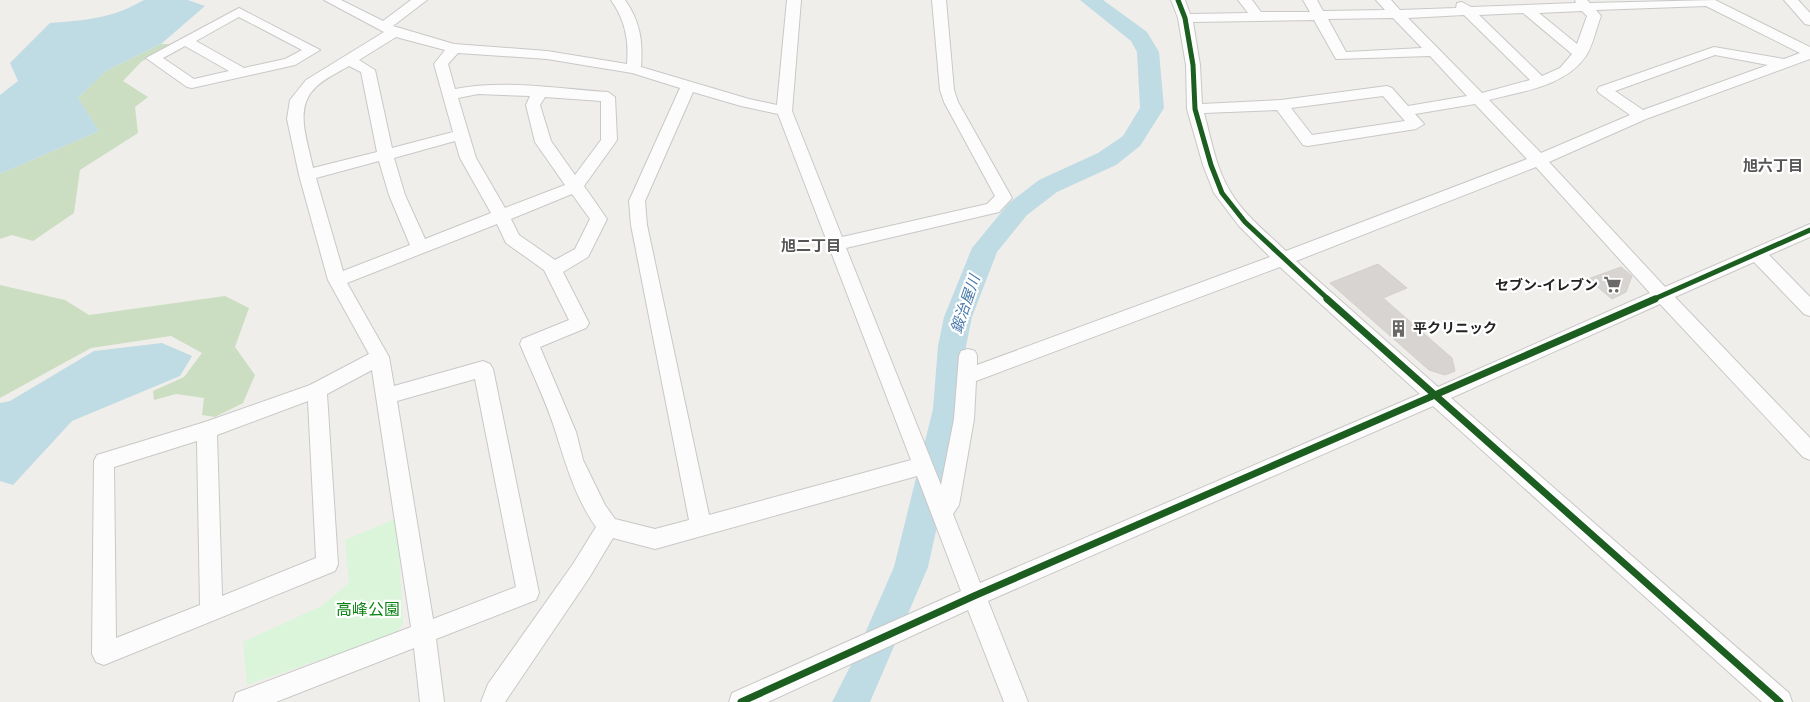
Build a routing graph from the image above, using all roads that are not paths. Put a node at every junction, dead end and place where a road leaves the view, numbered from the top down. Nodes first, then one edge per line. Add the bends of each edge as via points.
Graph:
1 (331, 0) edge
2 (420, 0) edge
3 (618, 0) edge
4 (794, 0) edge
5 (939, 0) edge
6 (1178, 0) edge
7 (1245, 0) edge
8 (1310, 0) edge
9 (1383, 0) edge
10 (1456, 0) edge
11 (1792, 0) edge
12 (1706, 1) edge
13 (1584, 4) edge
14 (238, 6) edge
15 (1526, 9) junction
16 (1467, 12) junction
17 (1397, 14) junction
18 (1257, 16) junction
19 (1318, 16) junction
20 (1185, 18) junction
21 (1810, 21) edge
22 (389, 29) junction
23 (186, 41) junction
24 (454, 48) junction
25 (1434, 52) junction
26 (1810, 53) edge
27 (1580, 54) junction
28 (349, 60) junction
29 (1786, 63) junction
30 (634, 69) junction
31 (242, 73) junction
32 (1540, 82) junction
33 (688, 86) junction
34 (540, 92) junction
35 (450, 95) junction
36 (1478, 100) junction
37 (1281, 105) junction
38 (1196, 109) junction
39 (784, 111) junction
40 (1405, 111) junction
41 (1641, 116) junction
42 (461, 135) junction
43 (385, 154) junction
44 (1537, 161) junction
45 (307, 175) junction
46 (575, 187) junction
47 (501, 216) junction
48 (1810, 230) edge
49 (836, 244) junction
50 (420, 248) junction
51 (1755, 254) junction
52 (1283, 259) junction
53 (553, 269) junction
54 (337, 280) junction
55 (1662, 295) junction
56 (1810, 310) edge
57 (380, 357) junction
58 (316, 390) junction
59 (387, 396) junction
60 (1436, 396) junction
61 (207, 430) junction
62 (1810, 452) edge
63 (924, 466) junction
64 (940, 507) junction
65 (608, 527) junction
66 (701, 528) junction
67 (974, 596) junction
68 (211, 610) junction
69 (424, 634) junction
70 (245, 702) edge
71 (432, 702) edge
72 (494, 702) edge
73 (741, 702) edge
74 (1016, 702) edge
75 (1780, 702) edge

1 - 22 street
2 - 22 street
3 - 30 street via 630,14 636,47
4 - 39 street
5 - 49 street via 947,90 1004,198 993,208
6 - 20 street
7 - 18 street
8 - 19 street
9 - 17 street
10 - 16 street
11 - 21 street
12 - 13 street
12 - 26 street
13 - 15 street
13 - 27 street via 1594,16
14 - 23 street
14 - 31 street via 313,50 290,62
15 - 16 street
15 - 27 street
16 - 17 street
16 - 32 street
17 - 19 street
17 - 25 street
18 - 19 street
18 - 20 street
19 - 25 street via 1341,56
20 - 38 street
22 - 24 street
22 - 28 street
23 - 31 street
23 - 31 street via 153,58 192,84
24 - 30 street via 547,55
24 - 35 street via 441,64
25 - 36 street
26 - 29 street
27 - 32 street via 1565,71
28 - 43 street via 368,70
28 - 45 street via 311,83 297,100 295,119
29 - 41 street
29 - 41 street via 1714,51 1604,90
30 - 33 street
32 - 36 street
33 - 39 street
33 - 66 street via 637,201 639,225
34 - 35 street via 478,89
34 - 46 street via 533,105 543,142
34 - 46 street via 608,97 609,140
35 - 42 street
36 - 40 street
36 - 44 street
37 - 38 street
37 - 40 street via 1387,91
37 - 40 street via 1308,141 1416,124
38 - 52 street via 1222,193 1245,222
39 - 49 street
41 - 44 street
42 - 43 street
42 - 47 street via 468,158
43 - 45 street
43 - 50 street via 397,195
44 - 52 street
44 - 55 street via 1589,213
45 - 54 street
46 - 47 street
46 - 53 street via 599,218 582,253
47 - 50 street
47 - 53 street via 512,239
48 - 51 street
49 - 63 street
50 - 54 street
51 - 55 street
51 - 56 street
52 - 60 street
52 - 64 street via 967,366 964,420 954,481 948,505
53 - 65 street via 580,323 529,344 566,432 573,460 597,512
54 - 57 street
55 - 60 street
55 - 62 street
57 - 58 street
57 - 59 street
58 - 61 street
58 - 68 street via 327,564
59 - 69 street
59 - 69 street via 483,369 528,593
60 - 67 street
60 - 75 street
61 - 68 street
61 - 68 street via 104,461 104,654
63 - 64 street
63 - 66 street
64 - 67 street
65 - 66 street via 655,539
65 - 72 street via 496,692
67 - 73 street
67 - 74 street
69 - 70 street
69 - 71 street

